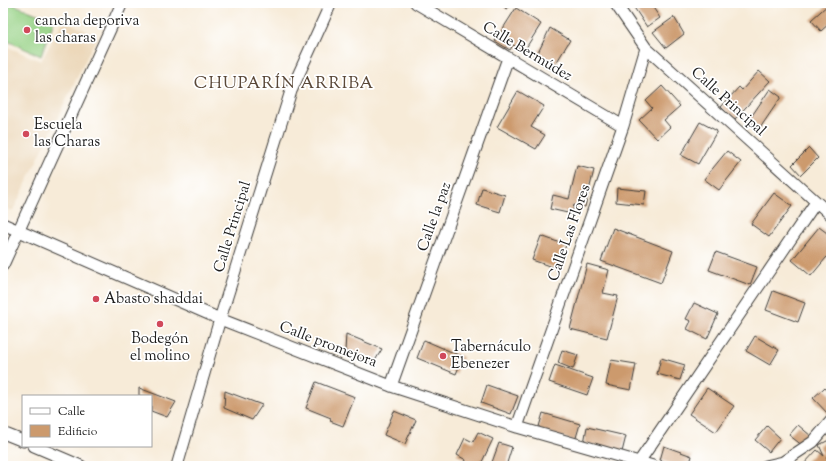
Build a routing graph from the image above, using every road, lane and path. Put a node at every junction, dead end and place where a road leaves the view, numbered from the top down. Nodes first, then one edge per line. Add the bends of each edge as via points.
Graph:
1 (122, 3) edge
2 (331, 3) edge
3 (416, 3) edge
4 (615, 3) edge
5 (646, 48) junction
6 (508, 58) junction
7 (623, 126) junction
8 (816, 202) junction
9 (831, 215) edge
10 (3, 224) edge
11 (18, 230) junction
12 (3, 264) edge
13 (220, 319) junction
14 (391, 386) junction
15 (831, 421) edge
16 (518, 427) junction
17 (3, 433) edge
18 (22, 441) edge
19 (36, 447) edge
20 (639, 462) junction
21 (81, 466) edge
22 (177, 466) edge
23 (653, 466) edge
24 (766, 466) edge

1 - 11 street
2 - 13 street, Calle Principal via 291,90
3 - 6 street, Calle Bermúdez
4 - 5 street, Calle Principal
5 - 7 street, Calle Las Flores
5 - 8 street, Calle Principal
6 - 7 street, Calle Bermúdez
6 - 14 street, Calle la paz
7 - 16 street, Calle Las Flores
8 - 9 street, Calle Principal
8 - 20 street
10 - 11 street, Calle promejora
11 - 12 street
11 - 13 street, Calle promejora
13 - 14 street, Calle promejora
13 - 22 street, Calle Principal
14 - 16 street, Calle promejora
15 - 24 street via 813,442 783,462
16 - 20 street, Calle promejora
17 - 18 street
19 - 21 street
20 - 23 street, Calle promejora

